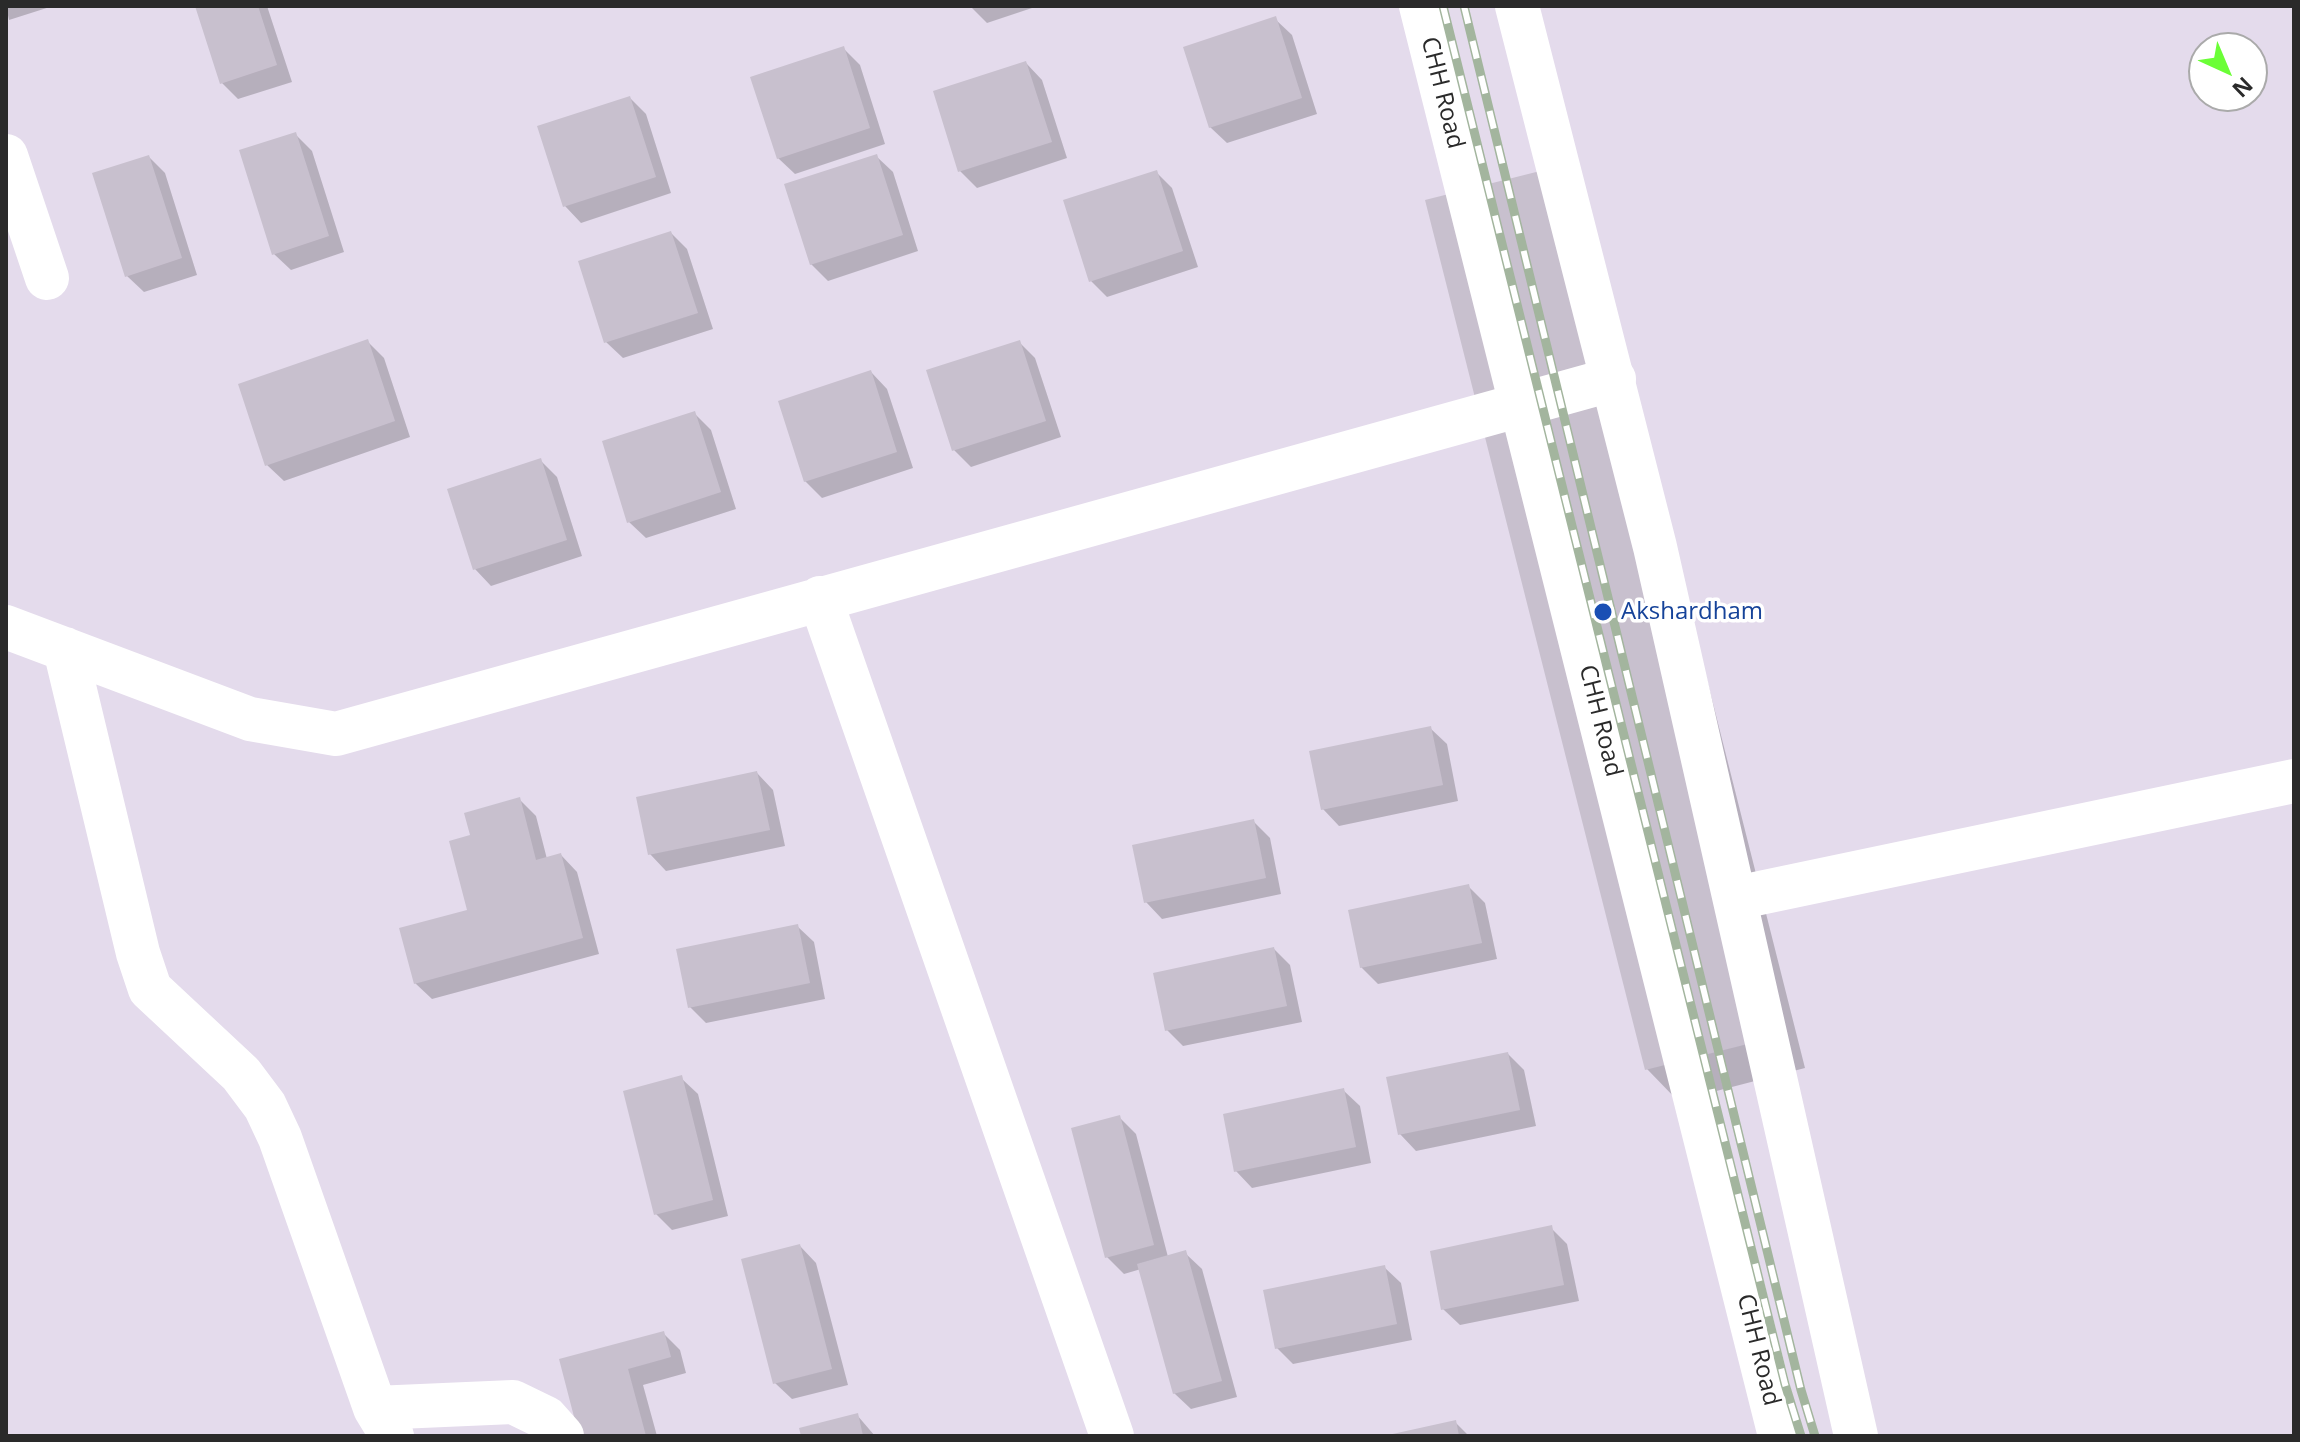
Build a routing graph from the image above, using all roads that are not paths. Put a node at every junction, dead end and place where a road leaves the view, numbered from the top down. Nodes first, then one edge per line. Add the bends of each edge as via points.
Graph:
1 (1421, 6) edge
2 (1517, 6) edge
3 (6, 156) edge
4 (47, 278) dead end
5 (1614, 379) junction
6 (1520, 404) junction
7 (820, 598) junction
8 (6, 627) edge
9 (65, 649) junction
10 (2294, 781) edge
11 (1736, 898) junction
12 (384, 1422) edge
13 (562, 1436) edge
14 (1112, 1436) edge
15 (1780, 1436) edge
16 (1856, 1436) edge

1 - 6 street, CHH Road
2 - 5 street
3 - 4 street
5 - 6 street
5 - 11 street
6 - 7 street
6 - 15 street, CHH Road
7 - 9 street via 336,734 250,719
7 - 14 street
8 - 9 street
9 - 12 street via 150,989 241,1074 265,1106
10 - 11 street
11 - 16 street
12 - 13 street via 513,1402 546,1418

